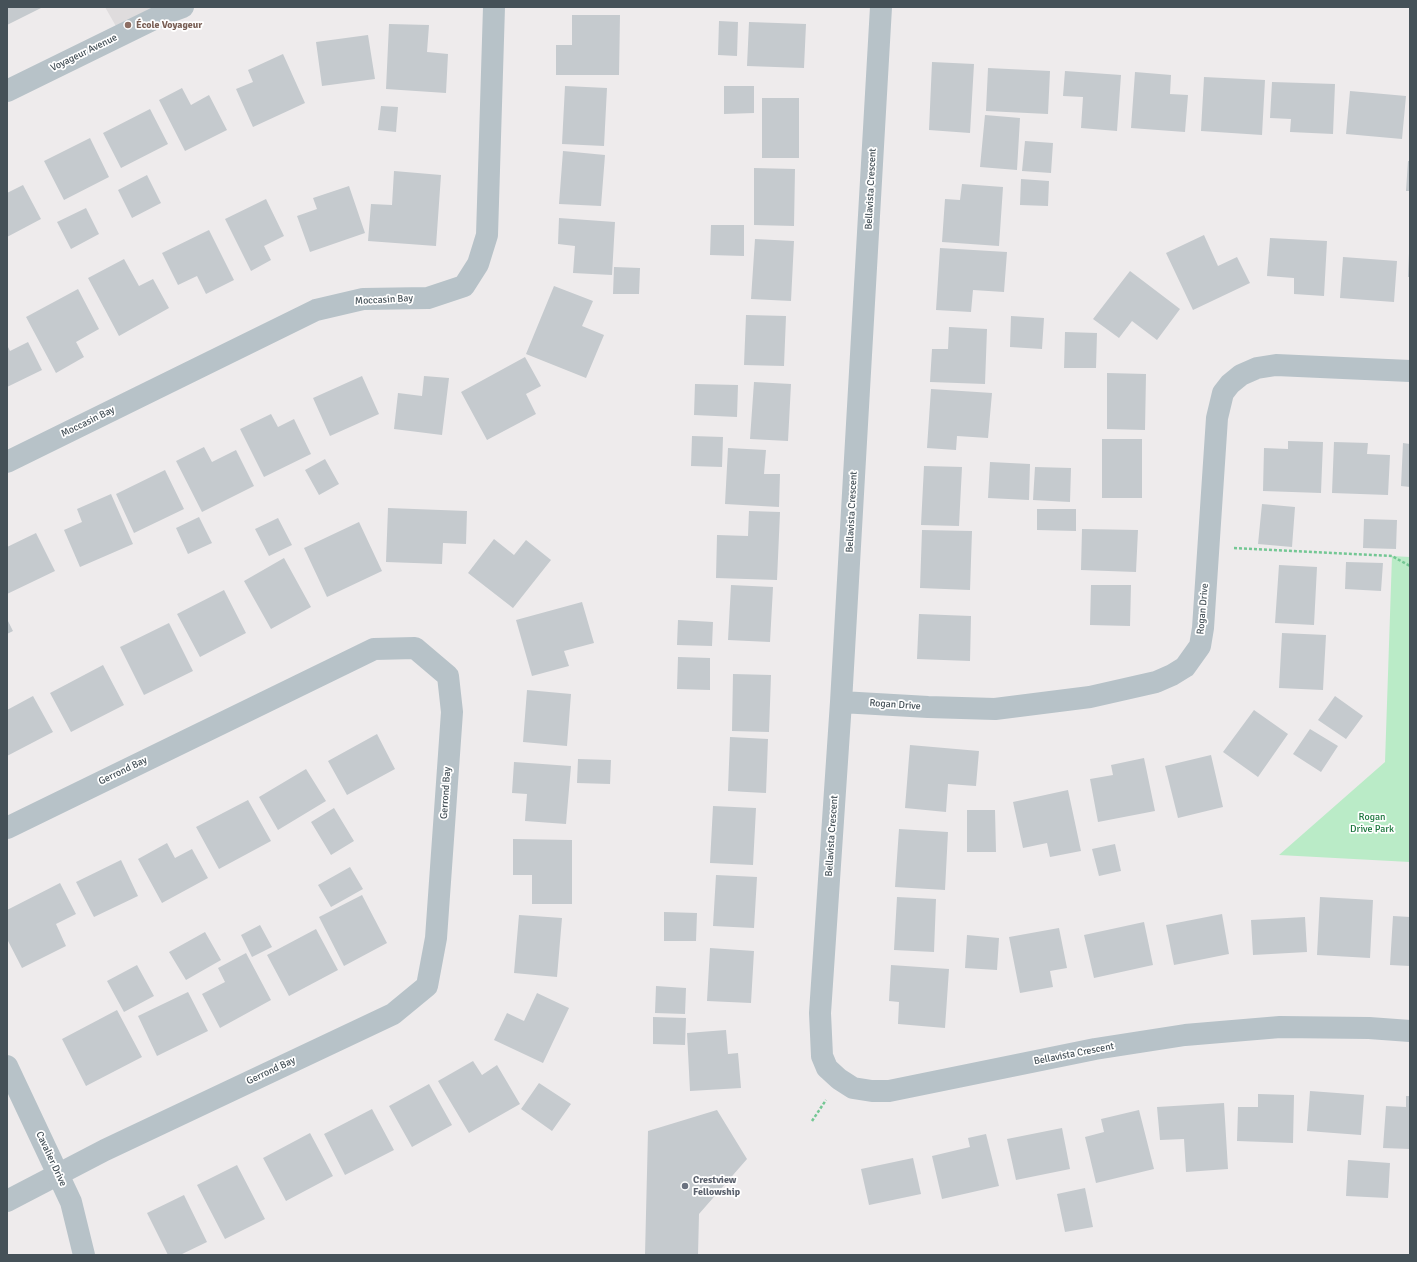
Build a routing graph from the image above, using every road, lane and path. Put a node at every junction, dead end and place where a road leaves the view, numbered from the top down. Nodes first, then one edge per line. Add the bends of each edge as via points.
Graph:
1 (184, 7) edge
2 (494, 7) edge
3 (881, 7) edge
4 (7, 91) edge
5 (1410, 371) edge
6 (7, 462) edge
7 (1208, 547) junction
8 (1410, 566) edge
9 (842, 702) junction
10 (7, 828) edge
11 (1410, 1031) edge
12 (7, 1066) edge
13 (57, 1174) junction
14 (7, 1201) edge
15 (84, 1255) edge

1 - 4 street, Voyageur Avenue via 164,14
2 - 6 street, Moccasin Bay via 487,235 478,264 464,286 428,298 363,299 316,310
3 - 9 street, Bellavista Crescent
5 - 7 street, Rogan Drive via 1276,365 1257,368 1241,375 1230,384 1224,393 1216,418
7 - 8 path via 1392,556
7 - 9 street, Rogan Drive via 1200,646 1185,667 1172,676 1090,697 995,709
9 - 11 street, Bellavista Crescent via 820,1038 822,1056 827,1068 853,1088 889,1091 1185,1034 1280,1027
10 - 13 street, Gerrond Bay via 374,649 415,648 448,676 452,712 436,938 427,986 393,1014
12 - 13 street, Cavalier Drive
13 - 14 street, Gerrond Bay
13 - 15 street, Cavalier Drive via 71,1202

